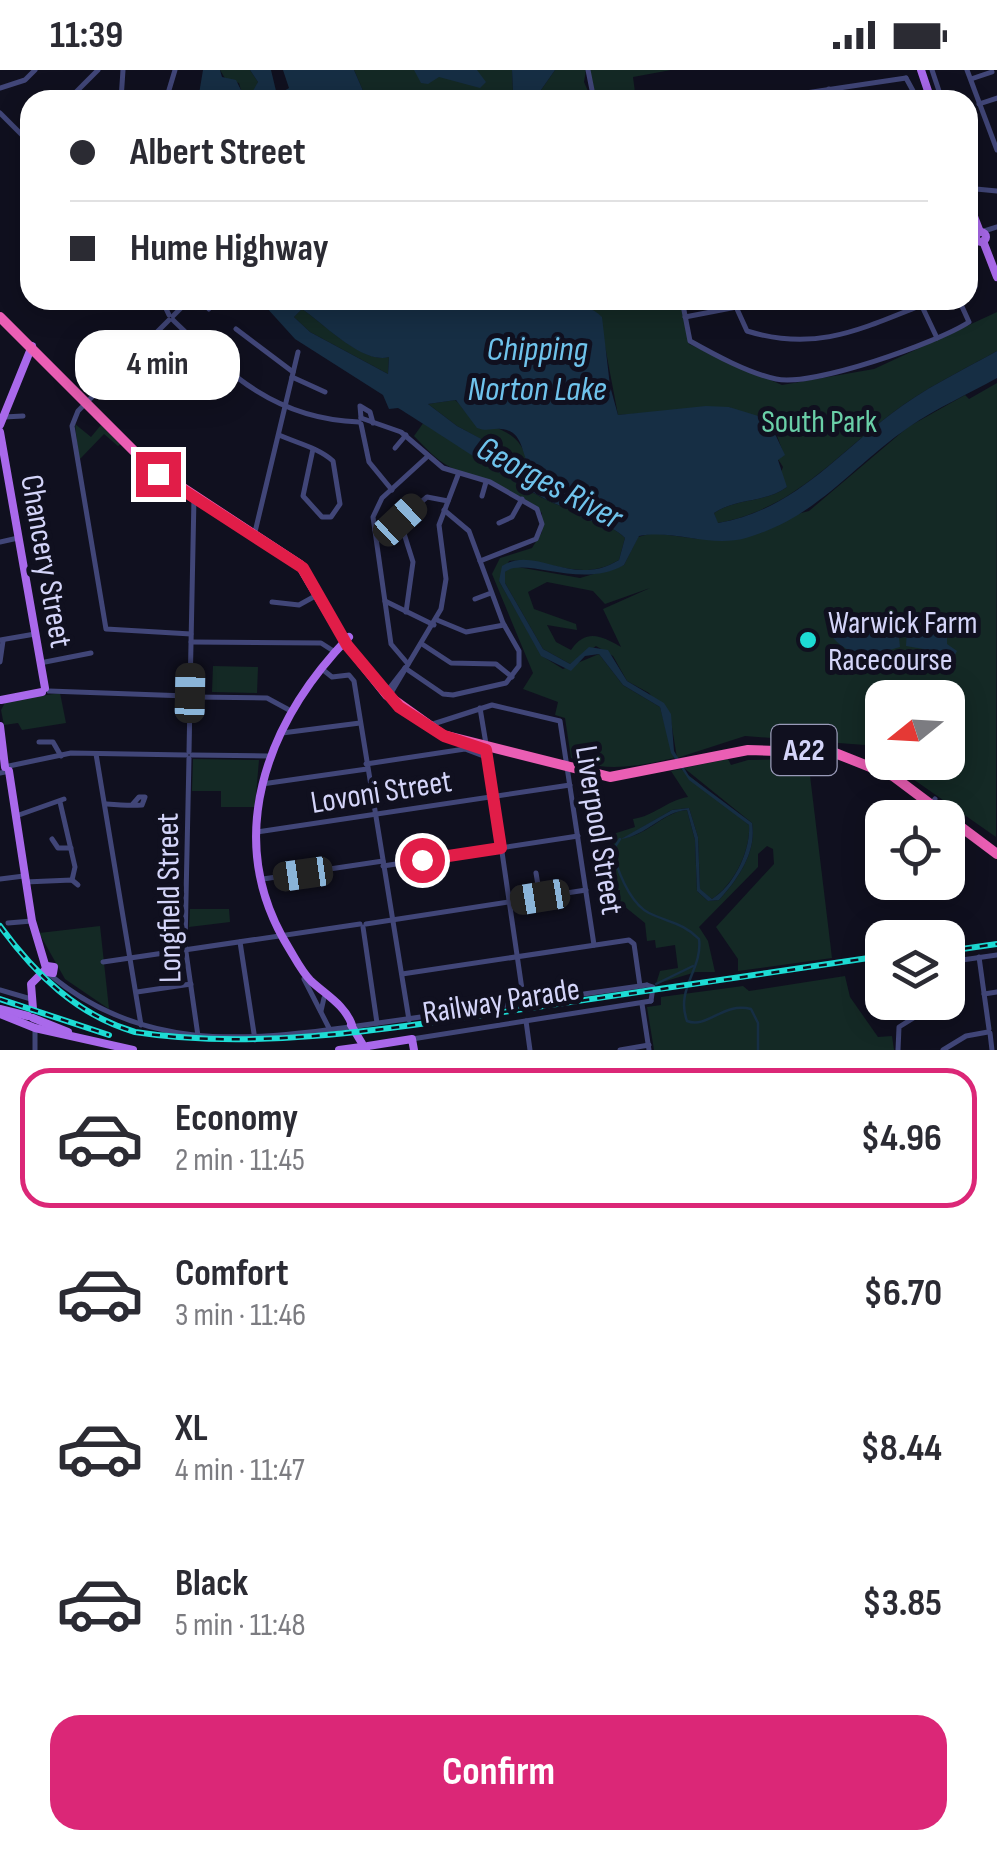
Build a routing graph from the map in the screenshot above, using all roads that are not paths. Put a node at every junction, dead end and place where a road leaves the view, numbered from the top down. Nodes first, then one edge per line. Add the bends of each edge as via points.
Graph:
1 (36, 70) edge
2 (98, 70) edge
3 (866, 70) edge
4 (944, 70) edge
5 (967, 70) edge
6 (932, 71) edge
7 (992, 72) dead end
8 (906, 74) edge
9 (971, 79) junction
10 (868, 83) junction
11 (0, 88) edge
12 (78, 90) edge
13 (829, 90) edge
14 (975, 90) edge
15 (997, 98) edge
16 (978, 101) edge
17 (979, 104) junction
18 (0, 113) edge
19 (20, 132) edge
20 (994, 135) edge
21 (997, 150) edge
22 (997, 228) edge
23 (978, 229) edge
24 (981, 237) junction
25 (978, 240) edge
26 (997, 278) edge
27 (167, 310) edge
28 (179, 310) edge
29 (684, 310) edge
30 (725, 310) edge
31 (737, 310) edge
32 (905, 310) edge
33 (923, 310) edge
34 (963, 310) edge
35 (0, 314) edge
36 (685, 317) junction
37 (171, 318) junction
38 (236, 329) dead end
39 (937, 338) junction
40 (32, 347) junction
41 (298, 352) dead end
42 (292, 375) junction
43 (325, 392) dead end
44 (85, 403) junction
45 (285, 408) junction
46 (23, 416) dead end
47 (361, 421) junction
48 (373, 422) junction
49 (1, 427) edge
50 (406, 435) junction
51 (278, 436) junction
52 (0, 442) edge
53 (395, 448) dead end
54 (312, 449) junction
55 (428, 456) junction
56 (375, 472) junction
57 (458, 475) junction
58 (367, 478) dead end
59 (486, 482) junction
60 (392, 490) junction
61 (482, 496) dead end
62 (194, 497) junction
63 (522, 499) junction
64 (448, 501) junction
65 (444, 510) junction
66 (400, 520) junction
67 (498, 523) dead end
68 (375, 530) junction
69 (255, 533) junction
70 (18, 538) junction
71 (0, 542) edge
72 (480, 561) junction
73 (492, 592) junction
74 (320, 594) junction
75 (476, 599) dead end
76 (272, 602) dead end
77 (384, 602) junction
78 (406, 612) junction
79 (435, 622) junction
80 (504, 625) junction
81 (35, 634) junction
82 (191, 638) junction
83 (347, 639) junction
84 (2, 640) edge
85 (422, 644) junction
86 (336, 652) junction
87 (91, 653) dead end
88 (0, 662) edge
89 (40, 663) junction
90 (407, 666) junction
91 (322, 669) junction
92 (512, 677) junction
93 (46, 690) junction
94 (390, 691) junction
95 (442, 693) junction
96 (190, 696) junction
97 (0, 701) edge
98 (436, 703) dead end
99 (480, 708) junction
100 (292, 710) junction
101 (360, 723) junction
102 (433, 724) junction
103 (0, 726) edge
104 (280, 731) junction
105 (39, 742) dead end
106 (487, 750) junction
107 (96, 754) junction
108 (189, 755) junction
109 (62, 756) junction
110 (268, 756) junction
111 (367, 767) junction
112 (568, 767) junction
113 (6, 770) edge
114 (262, 784) junction
115 (571, 785) junction
116 (494, 796) junction
117 (931, 800) edge
118 (105, 804) junction
119 (132, 805) dead end
120 (17, 813) junction
121 (374, 815) junction
122 (965, 825) edge
123 (257, 832) junction
124 (578, 836) junction
125 (52, 839) dead end
126 (71, 848) junction
127 (501, 848) junction
128 (996, 848) edge
129 (383, 864) junction
130 (536, 873) dead end
131 (23, 878) junction
132 (0, 879) edge
133 (260, 880) junction
134 (586, 890) junction
135 (540, 897) junction
136 (509, 902) junction
137 (392, 920) junction
138 (32, 921) junction
139 (8, 923) dead end
140 (363, 925) junction
141 (282, 936) junction
142 (240, 942) junction
143 (594, 945) junction
144 (186, 950) junction
145 (292, 954) junction
146 (997, 955) edge
147 (517, 956) junction
148 (132, 958) junction
149 (979, 958) junction
150 (965, 960) edge
151 (103, 962) dead end
152 (45, 971) junction
153 (402, 974) junction
154 (191, 984) junction
155 (644, 986) junction
156 (0, 990) edge
157 (137, 992) junction
158 (997, 992) edge
159 (984, 994) junction
160 (323, 1001) junction
161 (524, 1003) junction
162 (642, 1004) junction
163 (2, 1011) edge
164 (30, 1011) junction
165 (409, 1020) junction
166 (910, 1020) edge
167 (526, 1021) junction
168 (352, 1024) junction
169 (378, 1024) junction
170 (141, 1025) junction
171 (61, 1028) junction
172 (330, 1030) junction
173 (991, 1031) edge
174 (198, 1033) junction
175 (72, 1034) junction
176 (412, 1039) junction
177 (255, 1040) junction
178 (98, 1042) junction
179 (649, 1047) edge
180 (116, 1048) edge
181 (365, 1048) edge
182 (952, 1048) edge
183 (35, 1050) edge
184 (134, 1050) edge
185 (339, 1050) edge
186 (414, 1050) edge
187 (530, 1050) edge
188 (620, 1050) edge
189 (898, 1050) edge
190 (942, 1050) edge
191 (992, 1050) edge

1 - 11 street
2 - 12 street
3 - 10 street
4 - 6 street
5 - 9 street
7 - 9 street
8 - 10 street
9 - 14 street
10 - 13 street
15 - 17 street
16 - 17 street
17 - 20 street
18 - 19 street
20 - 21 street
22 - 24 street
23 - 24 main road
24 - 25 street
24 - 26 main road
27 - 37 street
28 - 37 street
29 - 36 street
30 - 36 street
31 - 32 street via 747,331 790,343 861,330
33 - 39 street
34 - 39 street via 969,322
35 - 40 highway, A22
36 - 39 street via 690,341 778,380 873,364
37 - 44 street
37 - 45 street via 221,368
38 - 42 street
40 - 44 highway, A22
40 - 49 main road
41 - 42 street
42 - 43 street
42 - 45 street
44 - 62 highway, A22 via 148,465
44 - 69 highway, A22 via 159,468
44 - 82 street via 72,429 104,623 110,632
45 - 47 street
45 - 51 street
46 - 49 street
47 - 48 street
47 - 48 street via 360,406
47 - 56 street
48 - 50 street
49 - 52 main road, Chancery Street
50 - 53 street
50 - 55 street
51 - 54 street
51 - 69 street
52 - 70 main road, Chancery Street
54 - 54 street via 334,463 340,504 331,517 312,508 302,492
55 - 57 street
55 - 60 street
56 - 58 street
56 - 60 street
57 - 59 street
57 - 64 street
59 - 61 street
59 - 63 street
60 - 68 street via 374,507
62 - 69 highway, A22
62 - 82 street, Longfield Street
63 - 67 street via 512,517
63 - 72 street via 541,517 536,538
64 - 65 street
64 - 66 street via 427,497
65 - 72 street via 464,523
65 - 79 street via 439,532 446,579
66 - 68 street
66 - 78 street via 414,562
68 - 77 street
69 - 74 highway, A22 via 300,566
69 - 83 highway, A22 via 306,564
70 - 71 street
70 - 81 main road, Chancery Street
72 - 73 street
73 - 75 street
73 - 80 street
74 - 76 street via 299,605
74 - 83 highway, A22
77 - 78 street
77 - 90 street via 391,644
78 - 79 street
79 - 80 street via 466,632
79 - 85 street
80 - 92 street via 520,656
81 - 84 street
81 - 89 main road, Chancery Street
82 - 86 street via 321,644
82 - 96 street, Longfield Street
83 - 86 main road
83 - 94 highway, A22
83 - 106 highway, A22 via 404,711 449,738
84 - 88 street
85 - 90 street
85 - 92 street via 451,663 496,664
86 - 91 main road
87 - 89 street
89 - 93 main road, Chancery Street
90 - 94 street
90 - 95 street
91 - 100 main road
91 - 101 street via 332,677 352,677
92 - 95 street via 468,693
93 - 96 street
93 - 97 main road
94 - 102 highway, A22
95 - 98 street
96 - 100 street via 267,698
96 - 108 street, Longfield Street
99 - 102 street
99 - 106 street
99 - 112 street, Liverpool Street via 495,705 560,722
100 - 104 main road
101 - 104 street
101 - 111 street
102 - 106 highway, A22
103 - 113 main road
104 - 110 main road
105 - 109 street via 54,742
106 - 111 street
106 - 112 highway, A22
106 - 116 street
107 - 108 street
107 - 109 street
107 - 118 street
108 - 110 street
108 - 144 street, Longfield Street
109 - 113 street
110 - 114 main road
111 - 114 street
111 - 121 street
112 - 115 street, Liverpool Street
112 - 117 highway, A22 via 620,772 800,748 864,761
113 - 120 main road
114 - 123 main road
115 - 116 street, Lovoni Street
115 - 124 street, Liverpool Street
116 - 121 street, Lovoni Street
116 - 127 street
118 - 119 street
118 - 148 street
120 - 126 street via 62,801
120 - 131 main road
121 - 123 street, Lovoni Street
121 - 129 street
122 - 128 highway, A22
123 - 133 main road
124 - 127 street
124 - 134 street, Liverpool Street
125 - 126 street via 58,848
126 - 131 street via 75,883
127 - 129 street
127 - 136 street
129 - 133 street
129 - 137 street
130 - 135 street
131 - 132 street
131 - 138 main road
133 - 141 main road
134 - 135 street
134 - 143 street, Liverpool Street
135 - 136 street
136 - 137 street
136 - 147 street
137 - 140 street
137 - 153 street
138 - 139 street
138 - 152 main road
140 - 141 street
140 - 169 street
141 - 142 street
141 - 145 main road
142 - 144 street
142 - 177 street
143 - 147 street
143 - 155 street via 632,941
144 - 148 street
144 - 154 street, Longfield Street
145 - 160 main road
145 - 160 main road
146 - 149 street
147 - 153 street
147 - 161 street
148 - 151 street
148 - 157 street
149 - 150 street
149 - 159 street
152 - 164 main road
152 - 170 street via 110,1014
153 - 165 street
154 - 157 street
154 - 174 street, Longfield Street
155 - 161 street
155 - 162 street, Railway Parade via 653,987 651,1001
156 - 164 street
157 - 170 street
158 - 159 street
159 - 173 street
160 - 168 main road
160 - 172 street
161 - 165 street
162 - 167 street, Railway Parade
162 - 179 street
163 - 164 main road
163 - 164 main road
164 - 171 main road
164 - 175 main road
164 - 183 street
165 - 169 street
166 - 189 street via 899,1026
167 - 176 street, Railway Parade
167 - 187 street
168 - 169 street
168 - 172 street
168 - 181 main road
170 - 174 street
171 - 175 main road
171 - 178 main road
172 - 177 street
173 - 182 street
173 - 191 street
174 - 177 street
175 - 178 main road
176 - 181 main road, Railway Parade
176 - 186 main road
178 - 180 main road
179 - 188 street
180 - 184 main road
181 - 185 main road, Railway Parade
182 - 190 street

